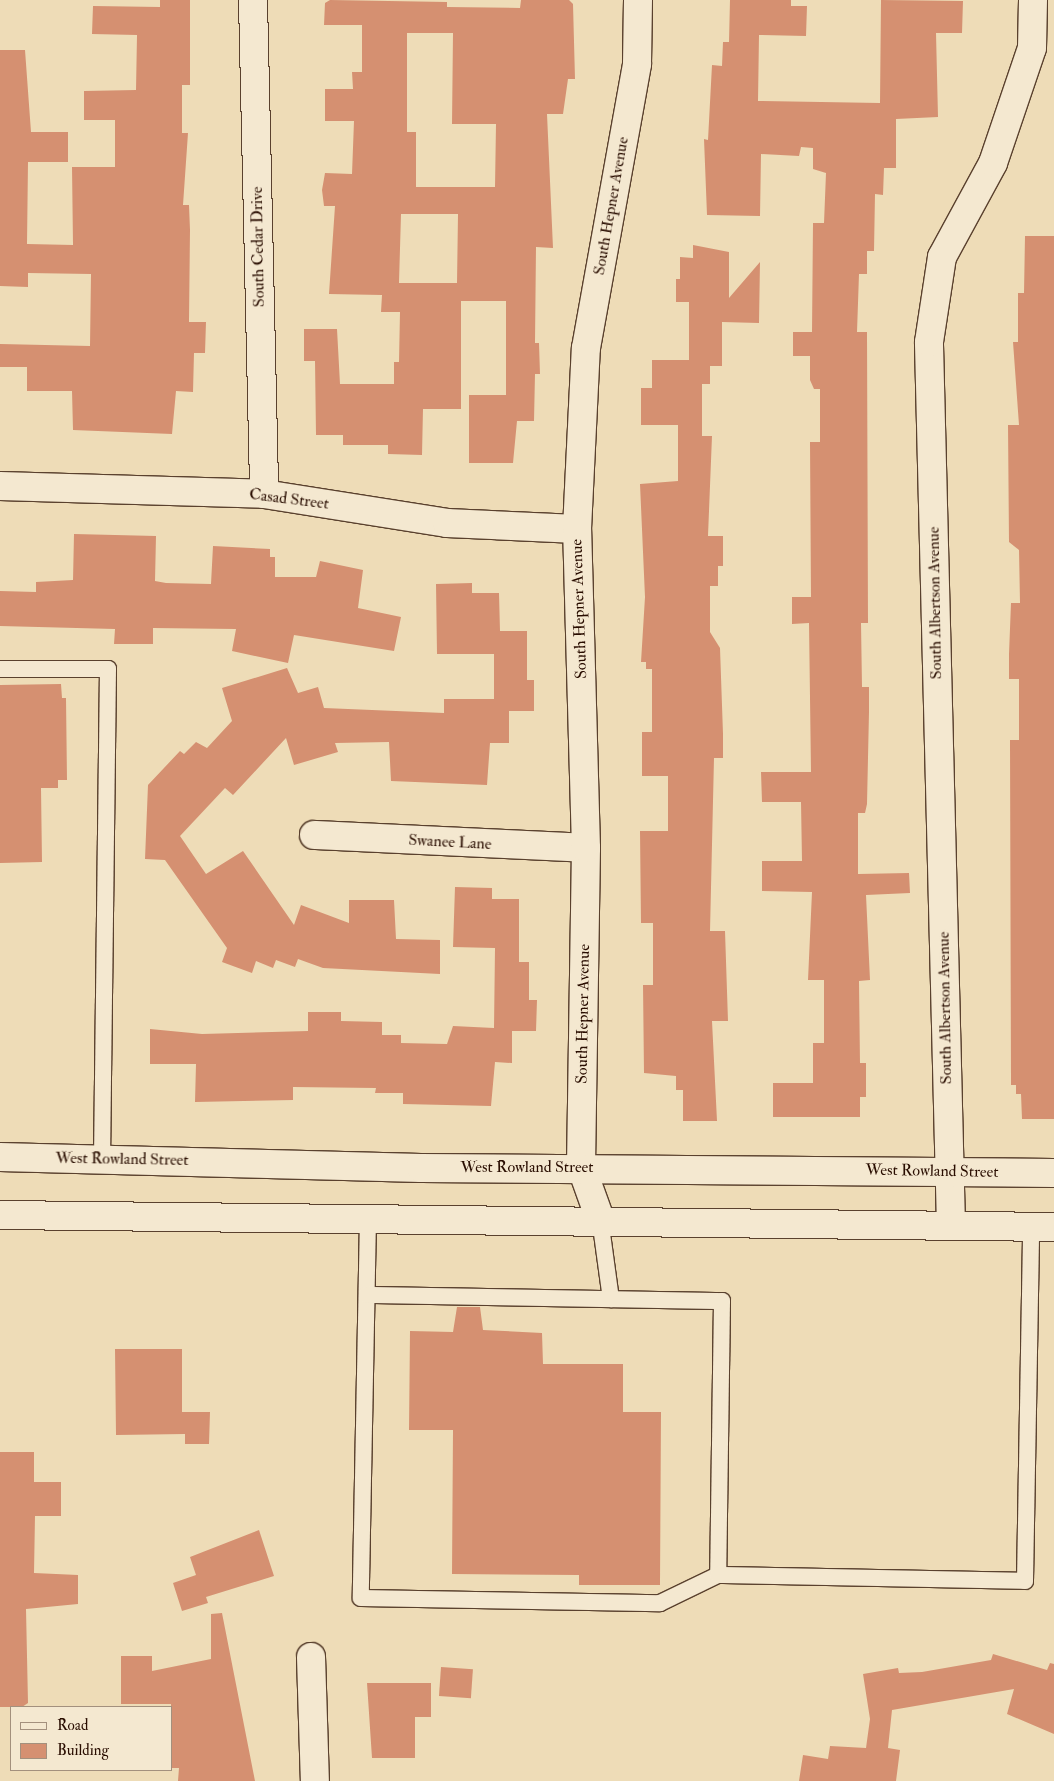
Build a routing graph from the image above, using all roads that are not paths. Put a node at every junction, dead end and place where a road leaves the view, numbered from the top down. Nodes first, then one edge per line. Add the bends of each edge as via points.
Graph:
1 (252, 0) edge
2 (638, 0) edge
3 (1034, 0) edge
4 (0, 486) edge
5 (264, 494) junction
6 (576, 529) junction
7 (0, 669) edge
8 (314, 835) dead end
9 (586, 848) junction
10 (0, 1157) edge
11 (102, 1158) junction
12 (581, 1166) junction
13 (948, 1172) junction
14 (1054, 1173) edge
15 (0, 1215) edge
16 (368, 1218) junction
17 (600, 1219) junction
18 (951, 1226) junction
19 (1043, 1228) edge
20 (367, 1295) junction
21 (611, 1299) junction
22 (718, 1575) junction
23 (311, 1657) dead end
24 (315, 1781) edge

1 - 5 street, South Cedar Drive
2 - 6 street, South Hepner Avenue via 637,64 586,348
3 - 13 street, South Albertson Avenue via 1032,48 993,163 942,257 929,342
4 - 5 street, Casad Street
5 - 6 street, Casad Street via 447,523
6 - 9 street, South Hepner Avenue
7 - 11 lane via 108,669
8 - 9 street, Swanee Lane
9 - 12 street, South Hepner Avenue
10 - 11 street, West Rowland Street
11 - 12 street, West Rowland Street via 421,1168
12 - 13 street, West Rowland Street
12 - 17 street, South Hepner Avenue
13 - 14 street, West Rowland Street
13 - 18 street, South Albertson Avenue
15 - 16 street
16 - 17 street
16 - 20 lane
17 - 18 street
17 - 21 lane
18 - 19 street
19 - 22 lane via 1025,1581
20 - 21 lane
20 - 22 lane via 361,1598 660,1603
21 - 22 lane via 722,1301
23 - 24 street

